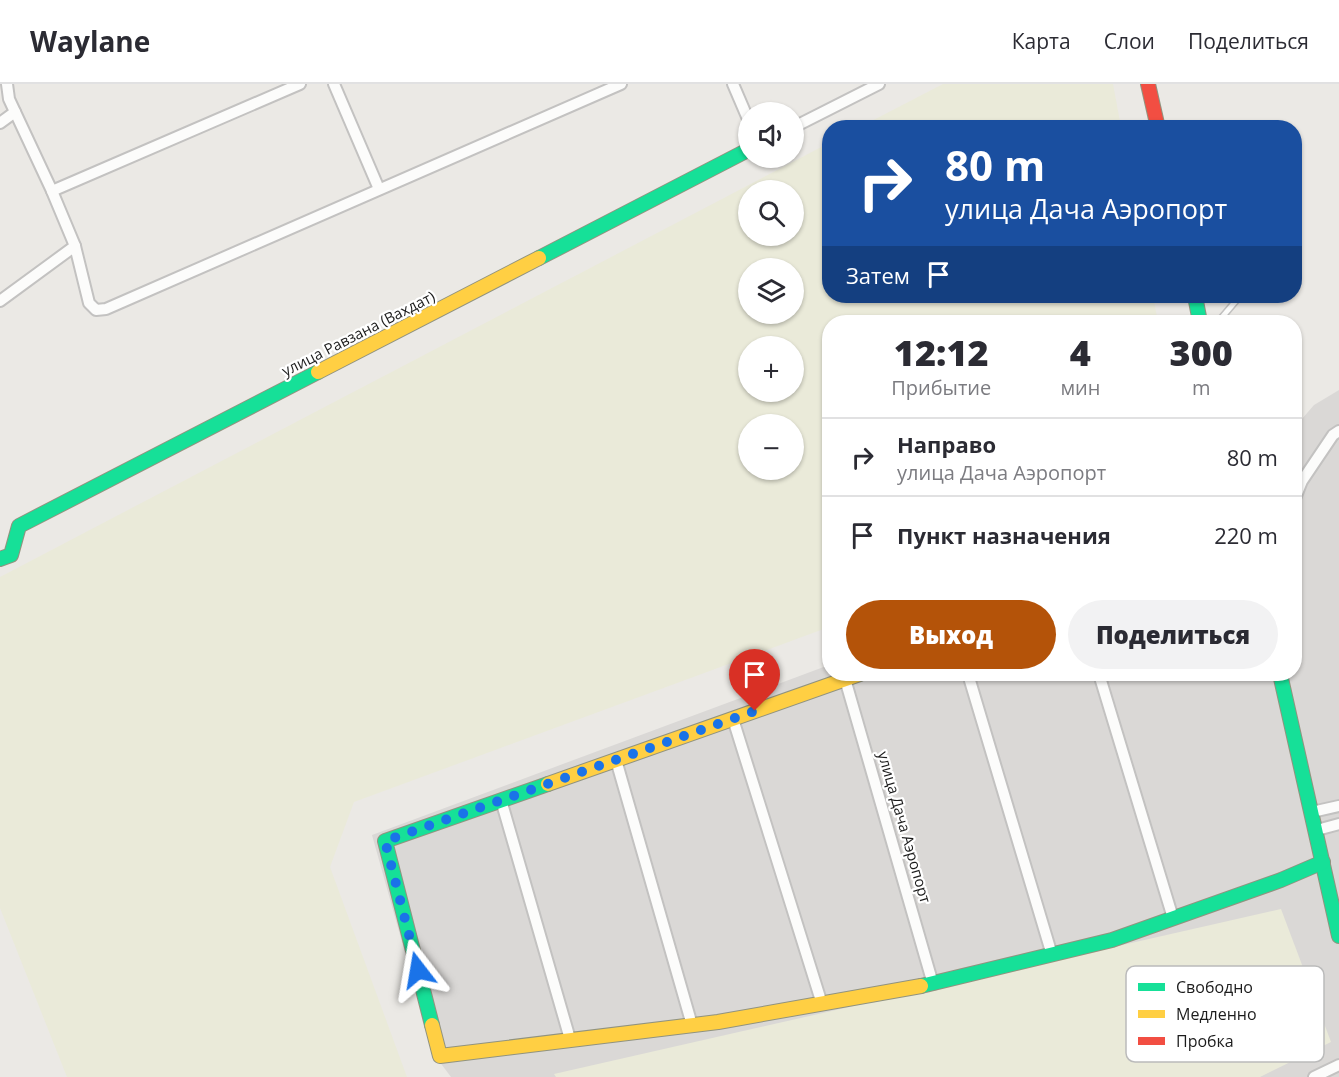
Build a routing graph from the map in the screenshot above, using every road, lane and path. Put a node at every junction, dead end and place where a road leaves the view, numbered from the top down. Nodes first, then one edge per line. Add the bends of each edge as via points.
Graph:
1 (7, 84) edge
2 (300, 84) edge
3 (334, 84) edge
4 (621, 84) edge
5 (733, 84) edge
6 (879, 84) edge
7 (1148, 84) edge
8 (741, 102) edge
9 (15, 112) junction
10 (1156, 120) edge
11 (804, 122) edge
12 (0, 123) edge
13 (738, 155) edge
14 (379, 189) junction
15 (52, 191) junction
16 (75, 246) junction
17 (0, 302) edge
18 (1234, 303) edge
19 (1224, 315) edge
20 (1339, 430) edge
21 (1302, 481) edge
22 (0, 559) edge
23 (839, 681) edge
24 (846, 681) edge
25 (970, 681) edge
26 (1101, 681) edge
27 (1282, 681) edge
28 (733, 719) junction
29 (616, 760) junction
30 (501, 800) junction
31 (1339, 806) edge
32 (1312, 812) junction
33 (1339, 824) edge
34 (1317, 830) junction
35 (1323, 862) junction
36 (1173, 918) junction
37 (1339, 936) edge
38 (1052, 955) junction
39 (933, 984) junction
40 (822, 1004) junction
41 (692, 1025) junction
42 (570, 1039) junction
43 (1339, 1065) edge
44 (1314, 1077) edge

1 - 9 street
2 - 15 street
3 - 14 street
4 - 14 street
5 - 8 street
6 - 11 street
7 - 10 street
9 - 12 street
9 - 15 street
13 - 22 street, улица Равзана (Вахдат) via 19,526 11,555
14 - 16 street via 106,309 96,310 89,303
15 - 16 street
16 - 17 street
18 - 19 lane
20 - 21 street
23 - 28 street
24 - 39 street, улица Дача Аэропорт
25 - 38 street
26 - 36 street
27 - 32 street
28 - 29 street
28 - 40 street
29 - 30 street
29 - 41 street
30 - 42 street
30 - 42 street via 385,841 440,1056
31 - 32 street
32 - 34 street
33 - 34 street
34 - 35 street
35 - 36 street
35 - 37 street
36 - 38 street via 1112,940
38 - 39 street
39 - 40 street
40 - 41 street
41 - 42 street
43 - 44 street

